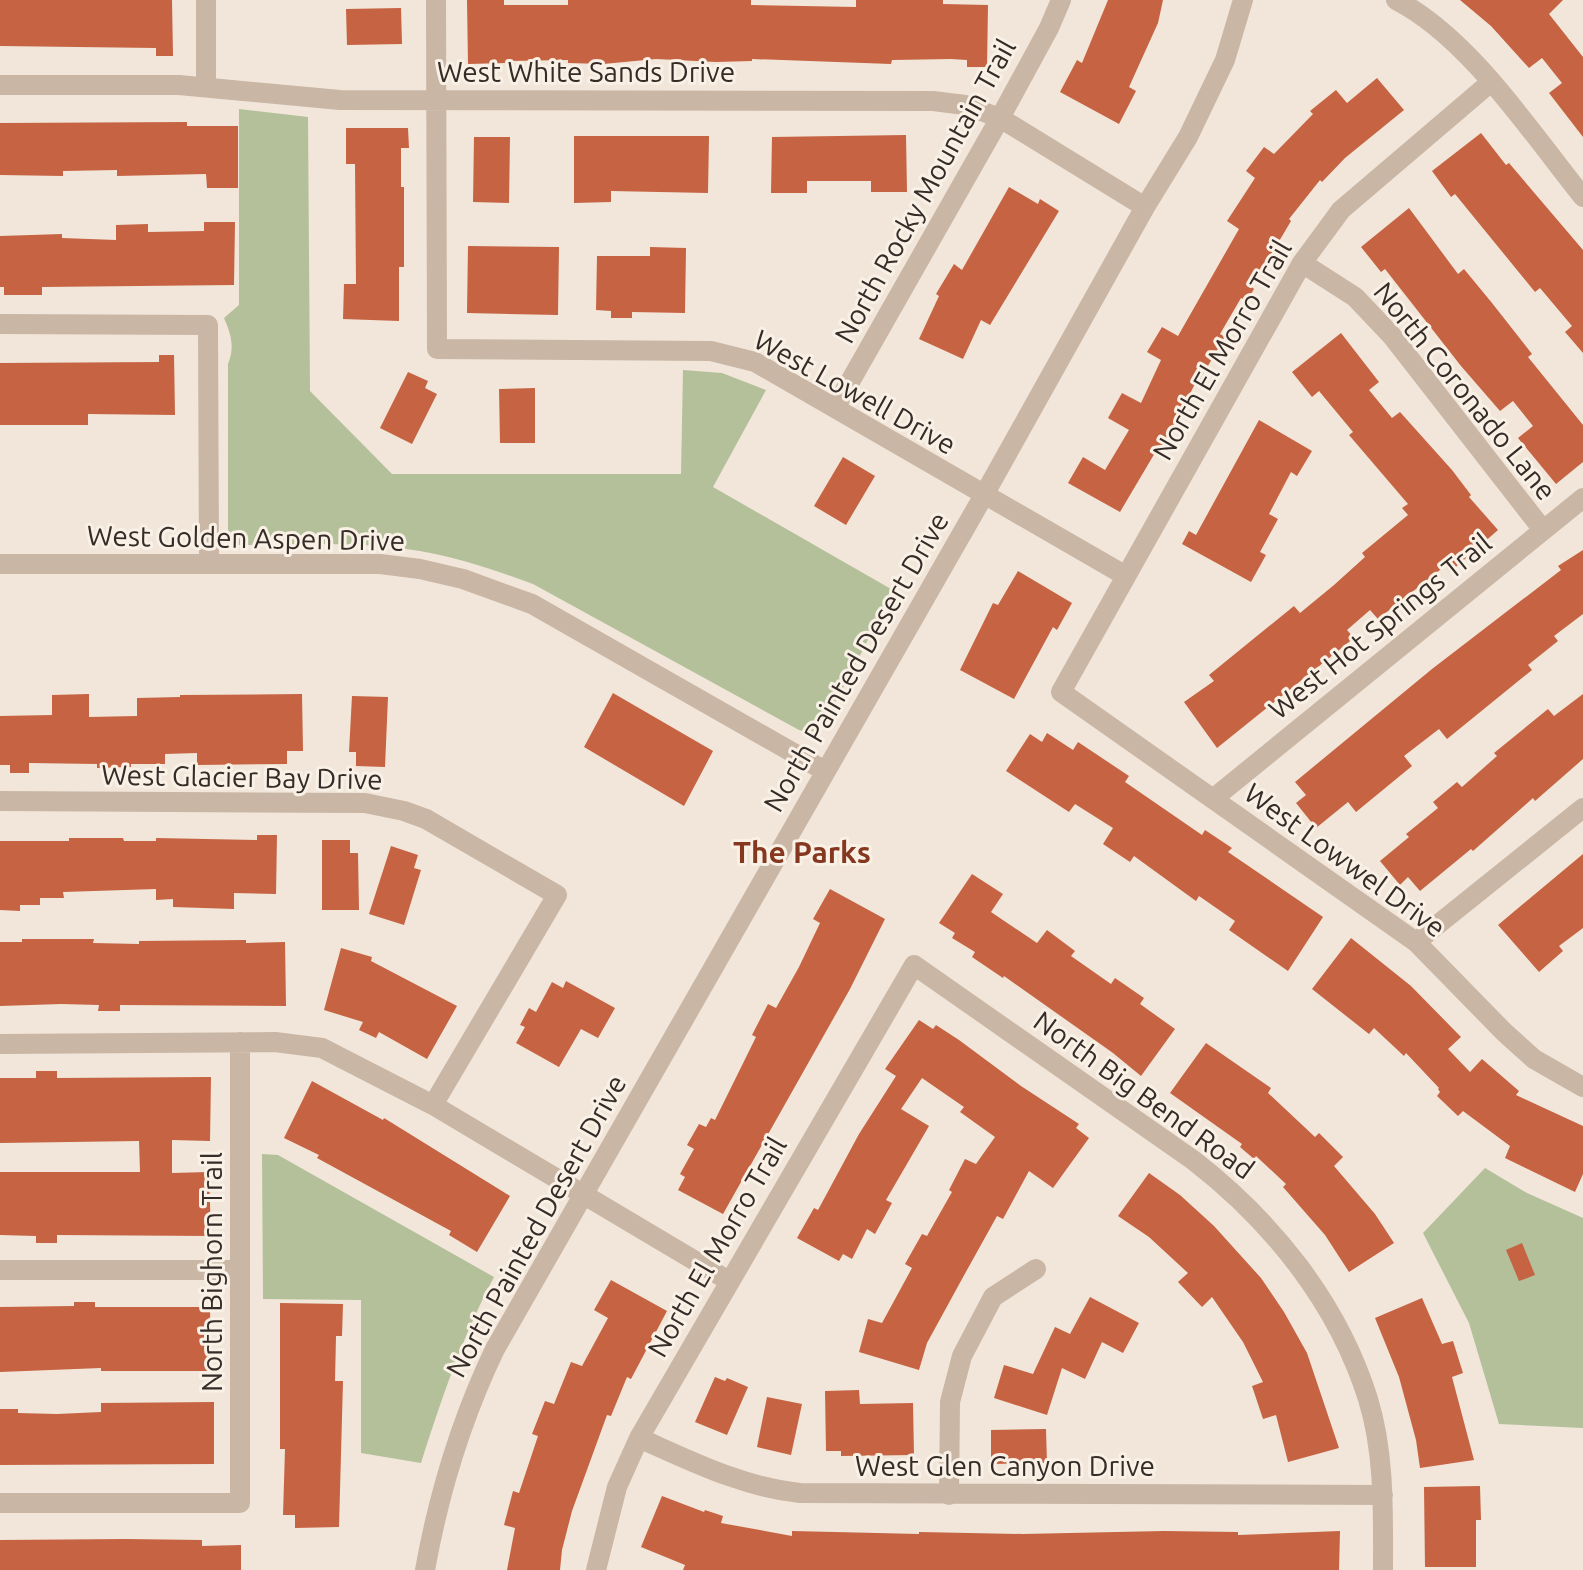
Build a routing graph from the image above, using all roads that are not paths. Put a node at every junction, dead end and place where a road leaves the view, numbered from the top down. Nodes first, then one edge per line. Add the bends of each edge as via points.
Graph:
1 (206, 0) edge
2 (436, 0) edge
3 (1061, 0) edge
4 (1243, 0) edge
5 (1396, 0) edge
6 (1491, 82) junction
7 (0, 85) edge
8 (206, 87) junction
9 (437, 99) junction
10 (1000, 118) junction
11 (1583, 197) edge
12 (1145, 207) junction
13 (1302, 263) junction
14 (0, 324) edge
15 (835, 408) junction
16 (984, 495) junction
17 (1583, 498) edge
18 (1543, 530) junction
19 (209, 563) junction
20 (0, 564) edge
21 (1126, 576) junction
22 (1061, 692) joint
23 (825, 771) junction
24 (1214, 798) junction
25 (0, 801) edge
26 (1583, 808) edge
27 (1416, 942) junction
28 (914, 965) joint
29 (240, 1042) junction
30 (0, 1044) edge
31 (1583, 1087) edge
32 (433, 1105) junction
33 (583, 1195) junction
34 (1036, 1269) dead end
35 (0, 1270) edge
36 (240, 1270) junction
37 (729, 1281) junction
38 (639, 1438) junction
39 (949, 1495) junction
40 (1383, 1495) junction
41 (0, 1503) edge
42 (425, 1570) edge
43 (596, 1570) edge
44 (1383, 1570) edge

1 - 8 street
2 - 9 street
3 - 10 street, North Rocky Mountain Trail
4 - 12 street, North Painted Desert Drive via 1206,102
5 - 6 street via 1435,25
6 - 11 street
6 - 13 street, North El Morro Trail via 1341,210
7 - 8 street, West White Sands Drive
8 - 9 street, West White Sands Drive via 340,100
9 - 10 street, West White Sands Drive via 933,101
9 - 15 street, West Lowell Drive via 437,349 711,351 755,362
10 - 12 street, West White Sands Drive
10 - 15 street, North Rocky Mountain Trail
12 - 16 street, North Painted Desert Drive
13 - 18 street, North Coronado Lane via 1355,297 1392,336
13 - 21 street, North El Morro Trail
14 - 19 street via 208,325
15 - 16 street, West Lowell Drive
16 - 21 street, West Lowell Drive
16 - 23 street, North Painted Desert Drive
17 - 18 street, West Hot Springs Trail
18 - 24 street, West Hot Springs Trail
19 - 20 street, West Golden Aspen Drive
19 - 23 street, West Golden Aspen Drive via 380,564 497,589
21 - 22 street, North El Morro Trail
22 - 24 street, West Lowwel Drive
23 - 33 street, North Painted Desert Drive
24 - 27 street, West Lowwel Drive
25 - 32 street, West Glacier Bay Drive via 365,803 426,819 557,895
26 - 27 street
27 - 31 street, West Lowwel Drive via 1534,1059
28 - 37 street, North El Morro Trail
28 - 40 street, North Big Bend Road via 1229,1187 1281,1243 1323,1301 1353,1360 1368,1401
29 - 30 street
29 - 32 street via 322,1048
29 - 36 street, North Bighorn Trail
32 - 33 street
33 - 37 street
33 - 42 street, North Painted Desert Drive via 495,1349 465,1414 440,1493
34 - 39 street via 993,1297 962,1356 950,1402
35 - 36 street
36 - 41 street, North Bighorn Trail via 240,1503
37 - 38 street, North El Morro Trail
38 - 39 street, West Glen Canyon Drive via 767,1489
38 - 43 street, North El Morro Trail via 617,1487
39 - 40 street, West Glen Canyon Drive
40 - 44 street, North Big Bend Road

